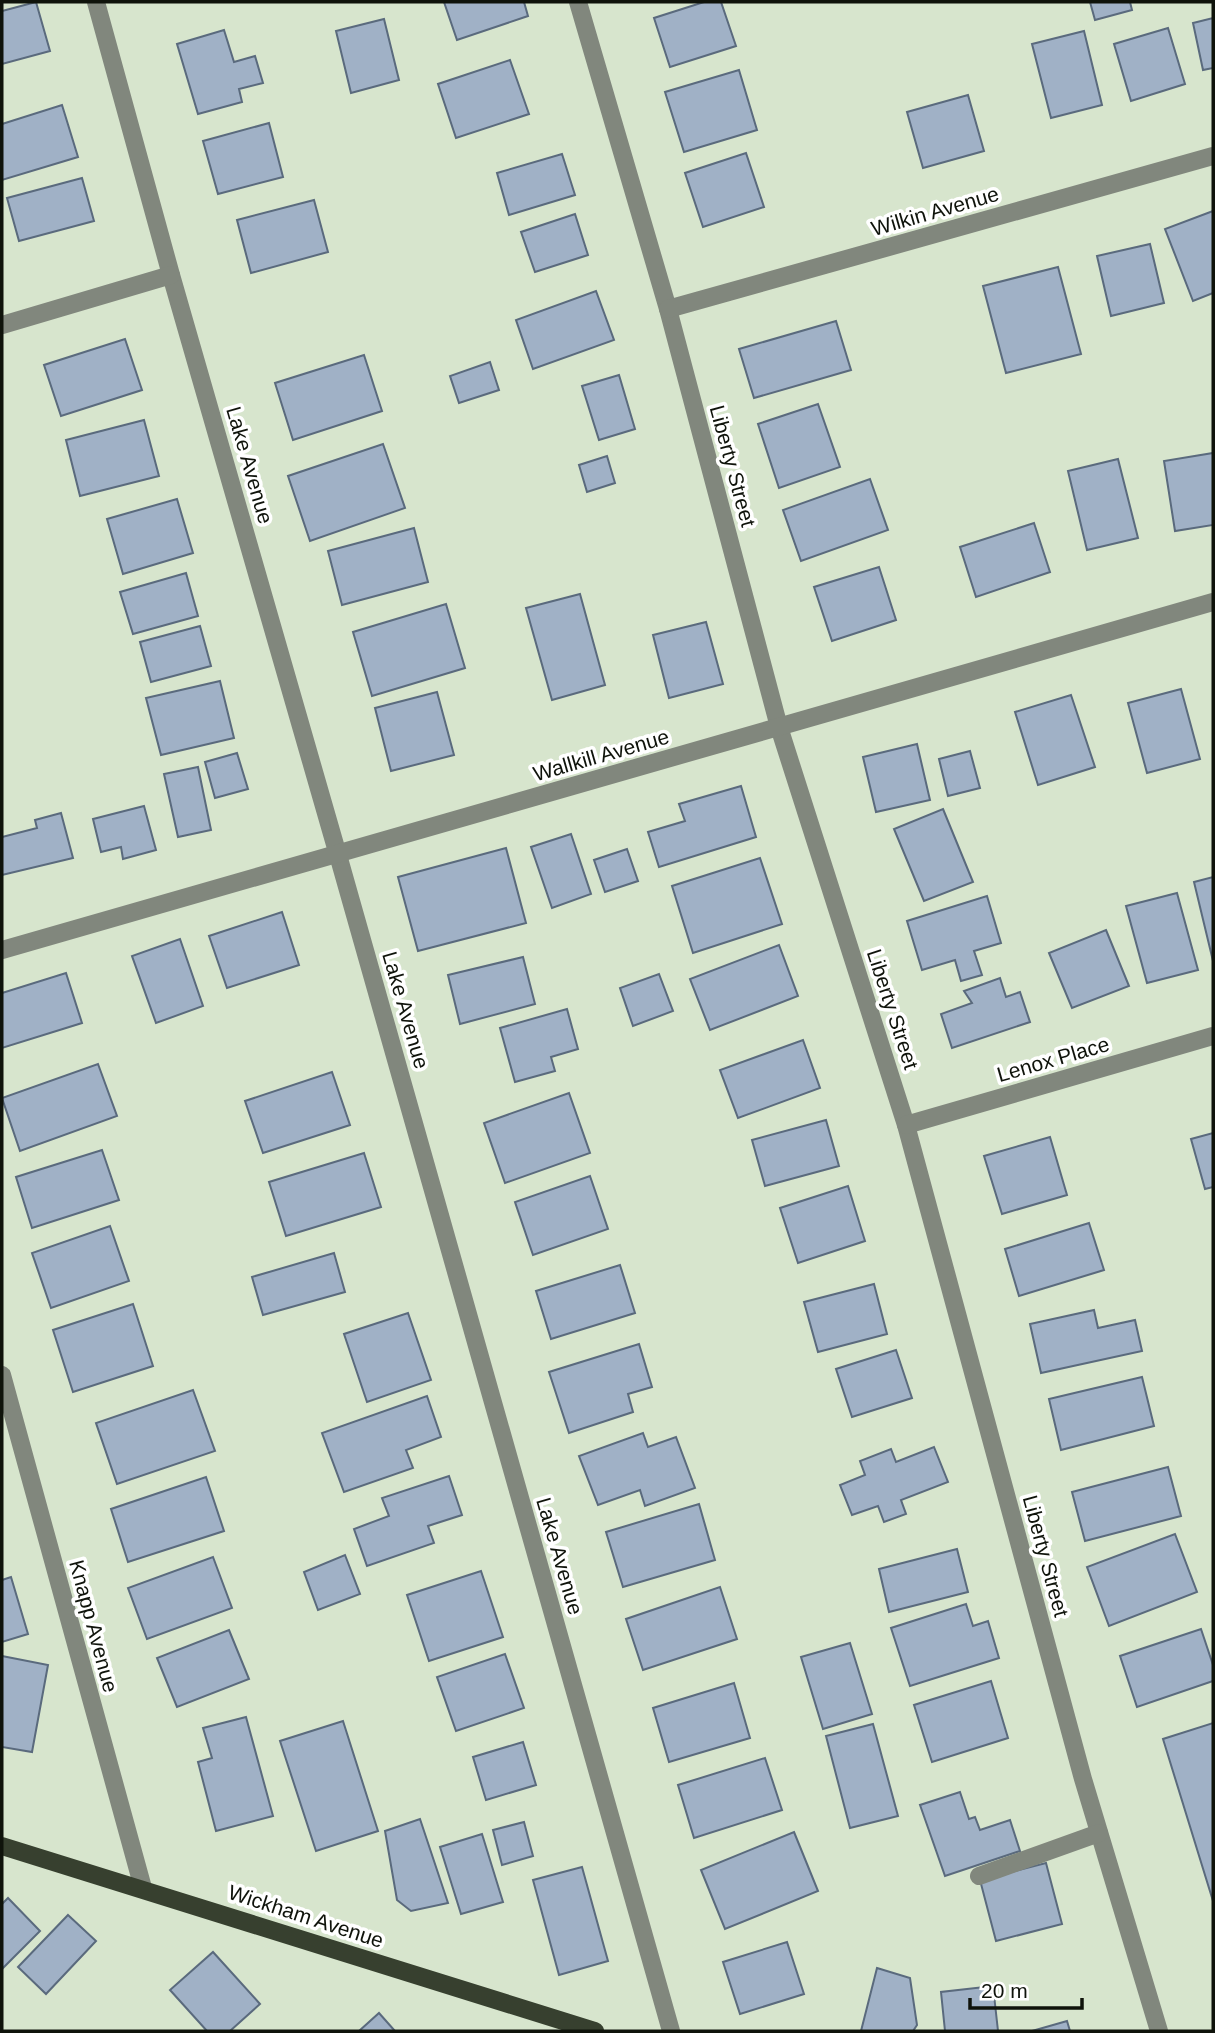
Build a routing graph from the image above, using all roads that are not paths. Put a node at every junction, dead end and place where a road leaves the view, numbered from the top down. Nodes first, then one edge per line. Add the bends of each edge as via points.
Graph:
1 (96, 2) edge
2 (579, 2) edge
3 (1213, 156) edge
4 (172, 275) junction
5 (668, 309) junction
6 (2, 326) edge
7 (1213, 602) edge
8 (779, 727) junction
9 (338, 855) junction
10 (2, 950) edge
11 (1213, 1037) edge
12 (906, 1125) junction
13 (2, 1375) edge
14 (1099, 1833) junction
15 (2, 1846) edge
16 (978, 1876) dead end
17 (143, 1888) junction
18 (595, 2031) edge
19 (671, 2031) edge
20 (1159, 2031) edge

1 - 4 street, Lake Avenue
2 - 5 street, Liberty Street
3 - 5 street, Wilkin Avenue
4 - 6 street
4 - 9 street, Lake Avenue
5 - 8 street, Liberty Street
7 - 8 street, Wallkill Avenue
8 - 9 street, Wallkill Avenue
8 - 12 street, Liberty Street
9 - 10 street, Wallkill Avenue
9 - 19 street, Lake Avenue
11 - 12 street, Lenox Place
12 - 14 street, Liberty Street
13 - 17 street, Knapp Avenue
14 - 16 street
14 - 20 street, Liberty Street
15 - 17 main road, Wickham Avenue
17 - 18 main road, Wickham Avenue

